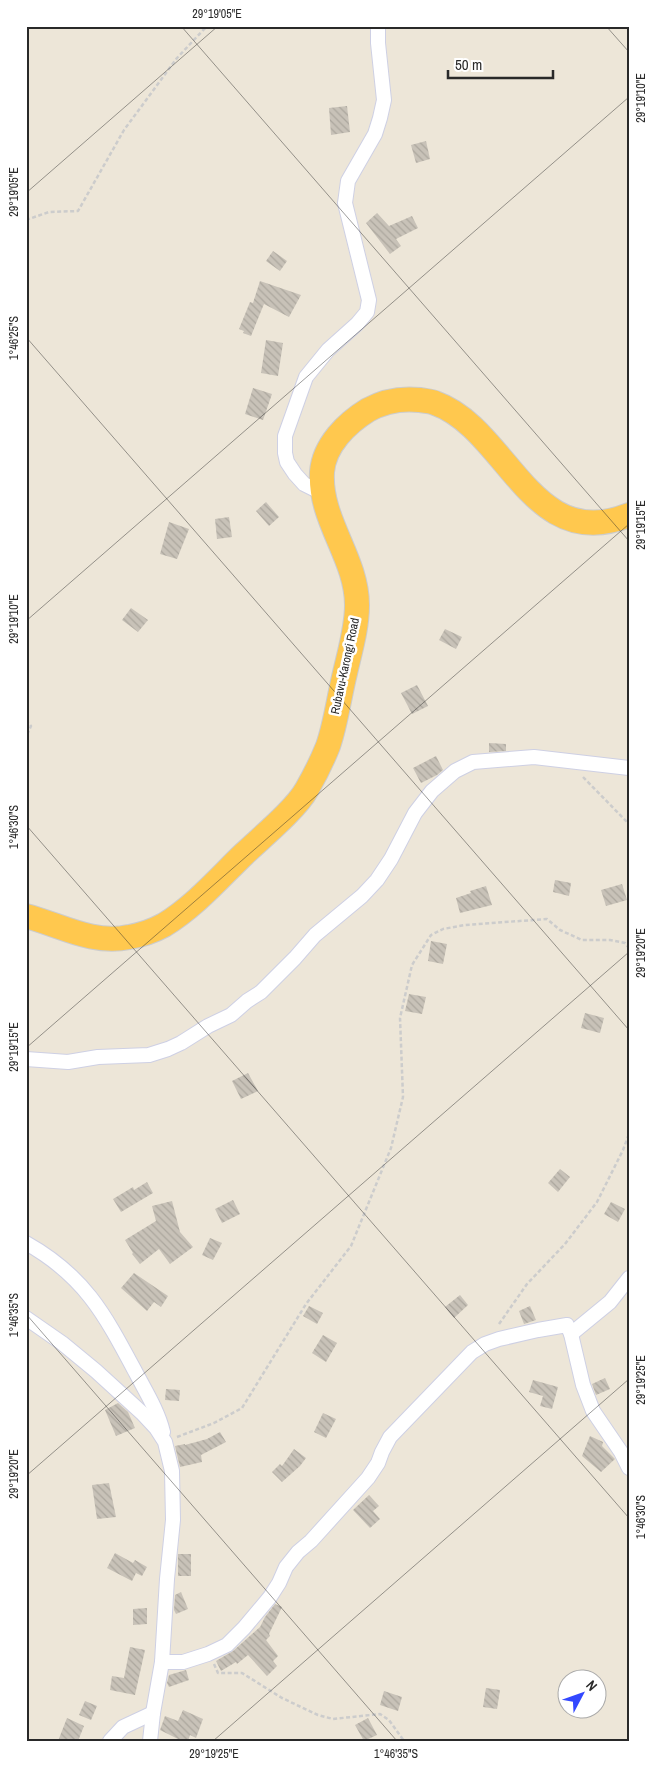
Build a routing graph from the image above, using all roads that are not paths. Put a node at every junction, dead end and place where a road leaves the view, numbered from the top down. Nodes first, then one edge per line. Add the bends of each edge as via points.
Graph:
1 (378, 26) edge
2 (324, 494) junction
3 (629, 515) edge
4 (629, 768) edge
5 (26, 916) edge
6 (26, 1059) edge
7 (26, 1243) edge
8 (629, 1278) edge
9 (26, 1318) edge
10 (572, 1334) junction
11 (165, 1442) junction
12 (629, 1468) edge
13 (162, 1662) junction
14 (153, 1714) junction
15 (110, 1741) edge
16 (150, 1741) edge

1 - 2 street via 384,100 375,134 348,181 344,203 369,300 367,312 306,377 286,436 287,462 304,484
2 - 3 highway, Rubavu-Karongi Road via 322,469 328,452 344,427 370,409 395,400 412,399 435,403 461,416 516,478 555,513 590,523
2 - 5 highway, Rubavu-Karongi Road via 337,538 355,581 357,605 355,628 329,743 305,793 212,886 166,924 149,932 109,939 82,935
4 - 6 street via 534,757 473,762 455,771 432,791 415,813 378,880 315,935 261,992 230,1015 168,1050 149,1055 68,1062
7 - 11 street via 56,1261 79,1282 103,1313 155,1410
8 - 10 street via 610,1302
9 - 11 street via 62,1342 96,1371 142,1413
10 - 12 street via 583,1385 593,1411
10 - 13 street via 567,1325 538,1330 485,1344 472,1352 390,1437 368,1478 298,1552 270,1597 227,1645 183,1662
11 - 13 street via 172,1471 173,1520
13 - 14 street
14 - 15 street via 123,1727
14 - 16 street

